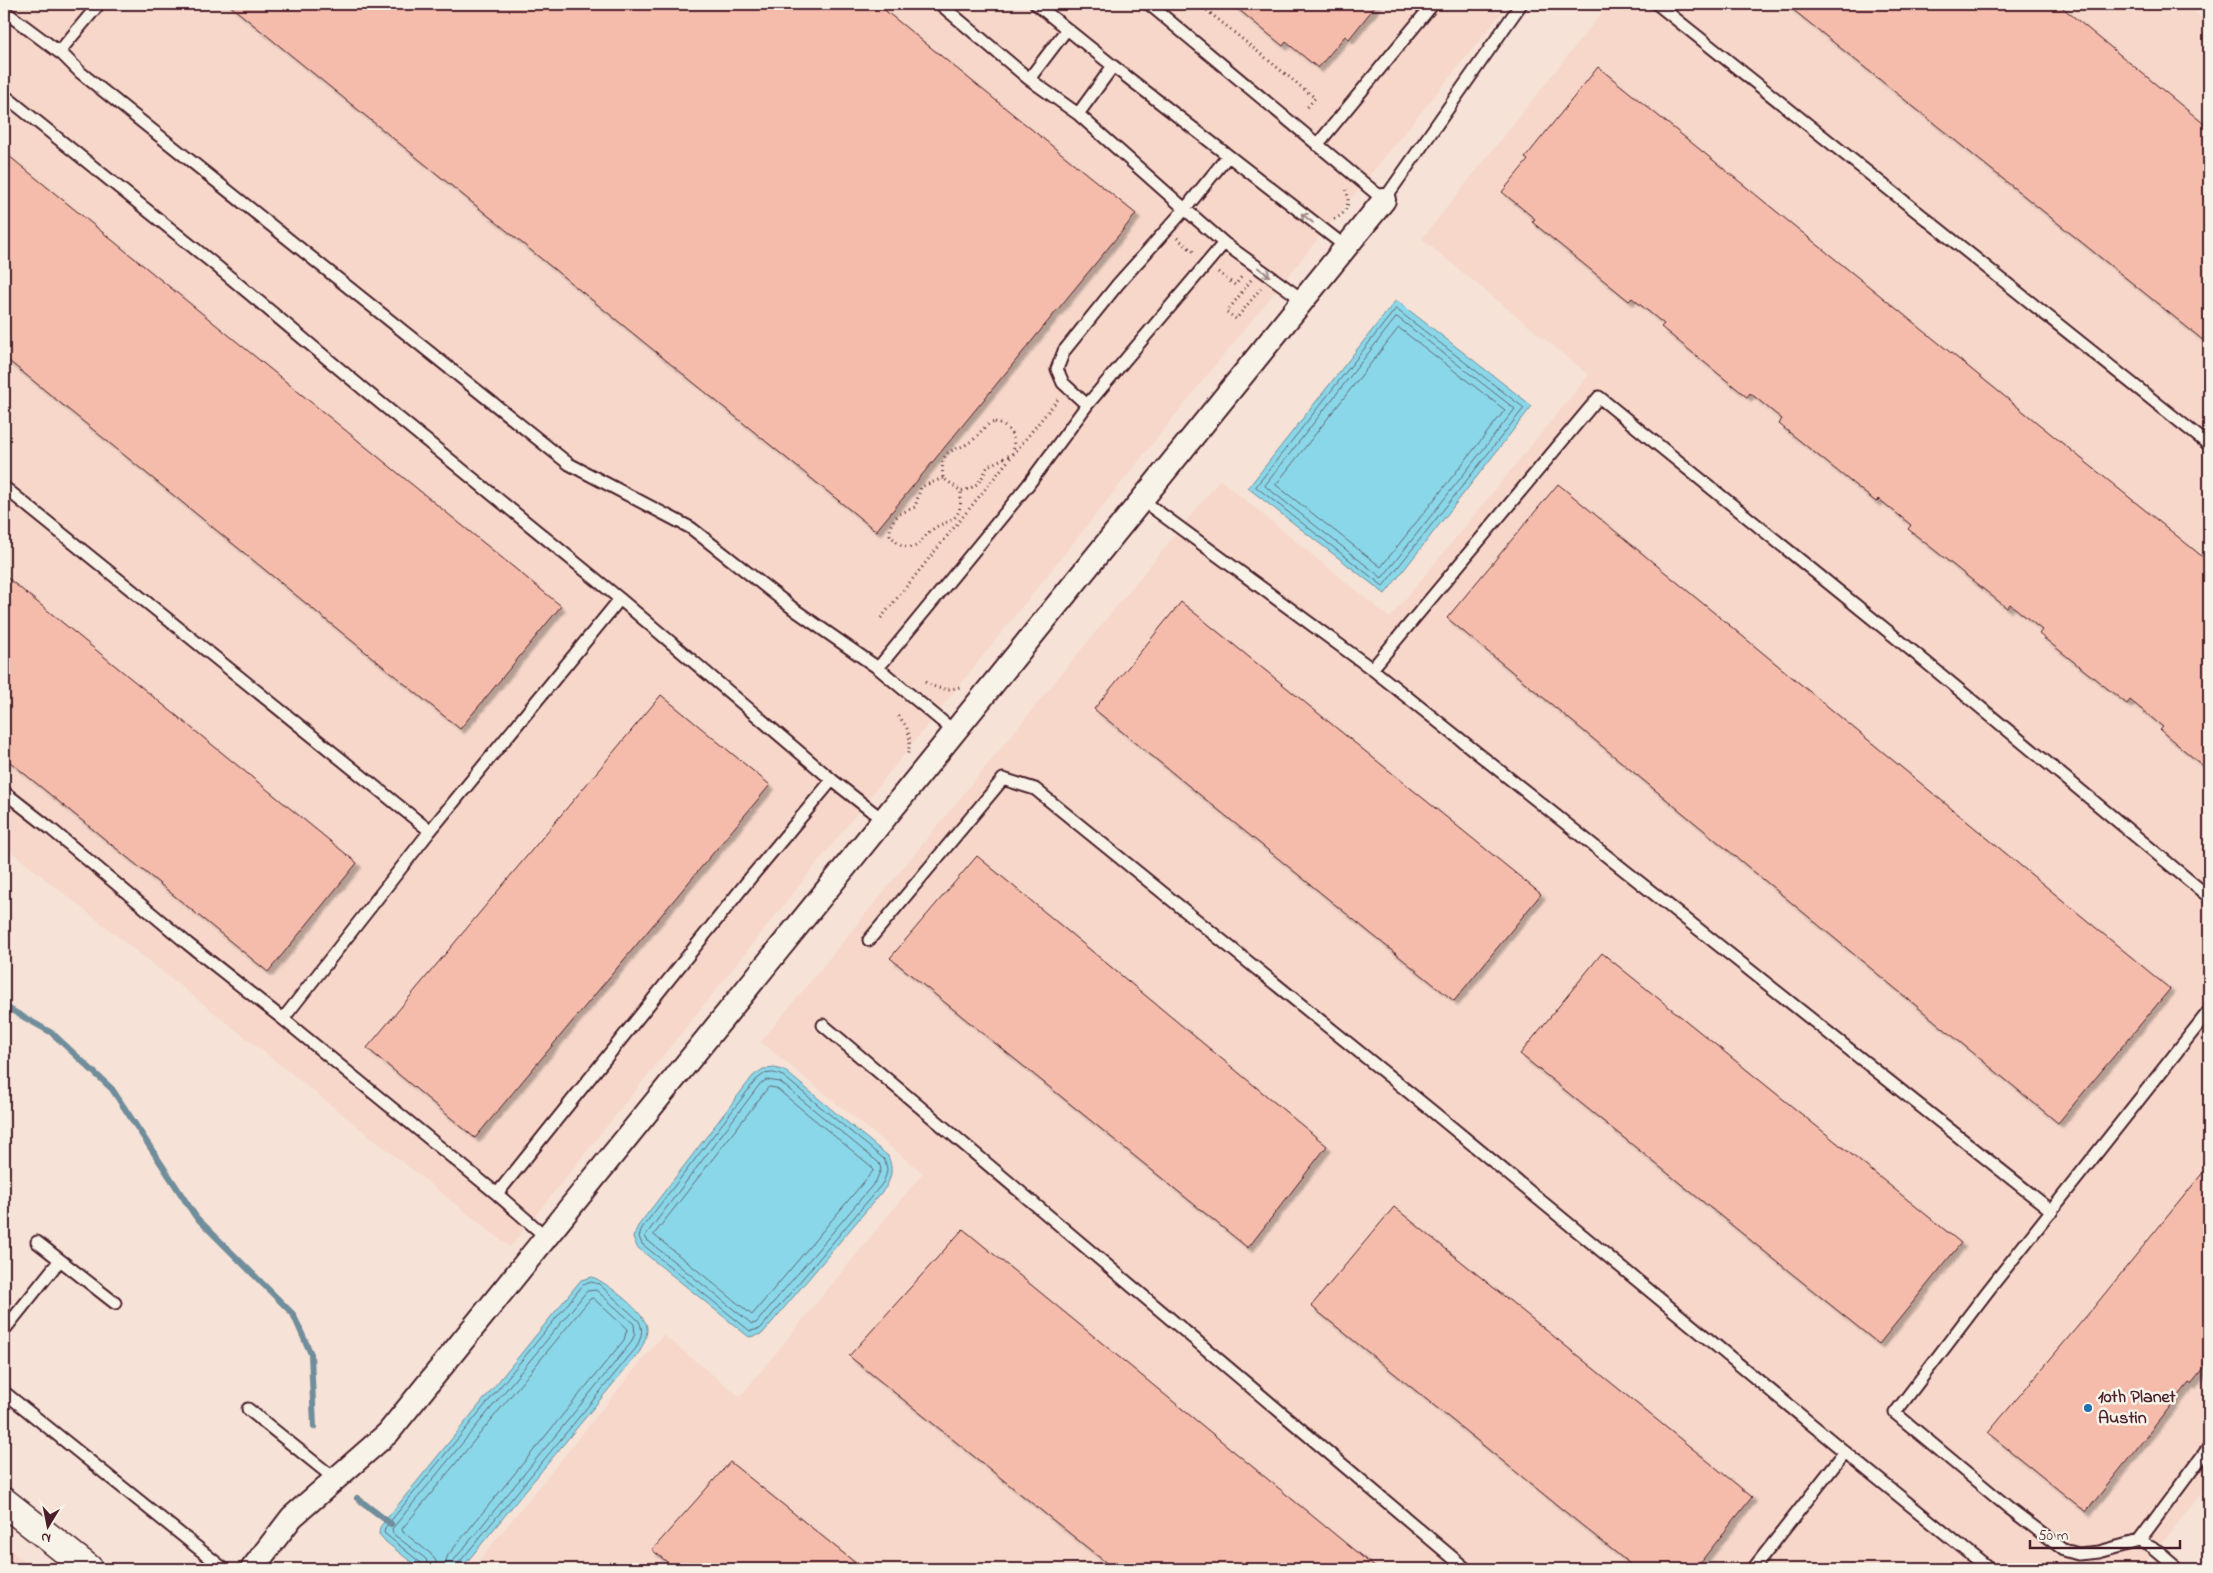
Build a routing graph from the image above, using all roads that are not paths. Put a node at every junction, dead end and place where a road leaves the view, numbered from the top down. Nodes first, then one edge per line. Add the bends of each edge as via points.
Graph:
1 (99, 4) edge
2 (940, 4) edge
3 (1036, 4) edge
4 (1149, 4) edge
5 (1433, 4) edge
6 (1521, 4) edge
7 (1657, 4) edge
8 (4, 11) edge
9 (1067, 29) junction
10 (58, 52) junction
11 (1113, 66) junction
12 (1029, 79) junction
13 (4, 95) edge
14 (1078, 114) junction
15 (1317, 145) junction
16 (1228, 156) junction
17 (1384, 200) junction
18 (1185, 210) junction
19 (1224, 243) junction
20 (1346, 247) junction
21 (1303, 300) junction
22 (1087, 405) junction
23 (2209, 445) edge
24 (4, 488) edge
25 (1142, 500) junction
26 (620, 600) junction
27 (878, 668) junction
28 (1372, 669) junction
29 (955, 732) junction
30 (832, 780) junction
31 (4, 792) edge
32 (883, 820) junction
33 (430, 831) junction
34 (2209, 897) edge
35 (869, 940) dead end
36 (2209, 1011) edge
37 (283, 1018) junction
38 (823, 1024) dead end
39 (497, 1194) junction
40 (2052, 1211) junction
41 (546, 1237) junction
42 (37, 1242) dead end
43 (60, 1260) junction
44 (115, 1302) dead end
45 (4, 1330) edge
46 (4, 1392) edge
47 (248, 1410) dead end
48 (2209, 1448) edge
49 (1845, 1452) junction
50 (335, 1480) junction
51 (4, 1502) edge
52 (2139, 1541) junction
53 (89, 1569) edge
54 (224, 1569) edge
55 (252, 1569) edge
56 (1466, 1569) edge
57 (1752, 1569) edge
58 (1989, 1569) edge
59 (2178, 1569) edge

1 - 10 lane
2 - 12 lane
3 - 9 lane
4 - 15 lane
5 - 15 lane
6 - 17 lane
7 - 23 lane
8 - 10 lane
9 - 11 lane
9 - 12 lane
10 - 27 lane via 569,464 692,528 795,610
11 - 14 lane
11 - 16 lane
12 - 14 lane
13 - 26 lane via 207,258
14 - 18 lane
15 - 17 lane
16 - 18 lane
20 -> 16 lane
17 - 20 street
18 - 19 lane
18 - 22 lane via 1118,284 1064,351 1057,369 1063,383
19 -> 21 lane
19 - 22 lane
20 - 21 street
21 - 25 street
22 - 27 lane via 1028,485
24 - 33 lane
25 - 28 lane
25 - 29 street
26 - 30 lane
26 - 33 lane
27 - 29 lane
28 - 34 lane via 1599,396
28 - 40 lane
29 - 32 street
30 - 32 lane
30 - 39 lane
31 - 37 lane
32 - 41 street
33 - 37 lane
35 - 49 lane via 1003,779 1035,789
36 - 40 lane
37 - 39 lane
38 - 56 lane
39 - 41 lane
40 - 52 lane via 1895,1413 2064,1550 2078,1554 2099,1552
41 - 50 street via 388,1433
42 - 43 lane
43 - 44 lane
43 - 45 lane
46 - 54 lane
47 - 50 lane
48 - 52 lane
49 - 57 lane
49 - 58 lane
50 - 55 street via 292,1517
51 - 53 street
52 - 59 lane via 2152,1546

